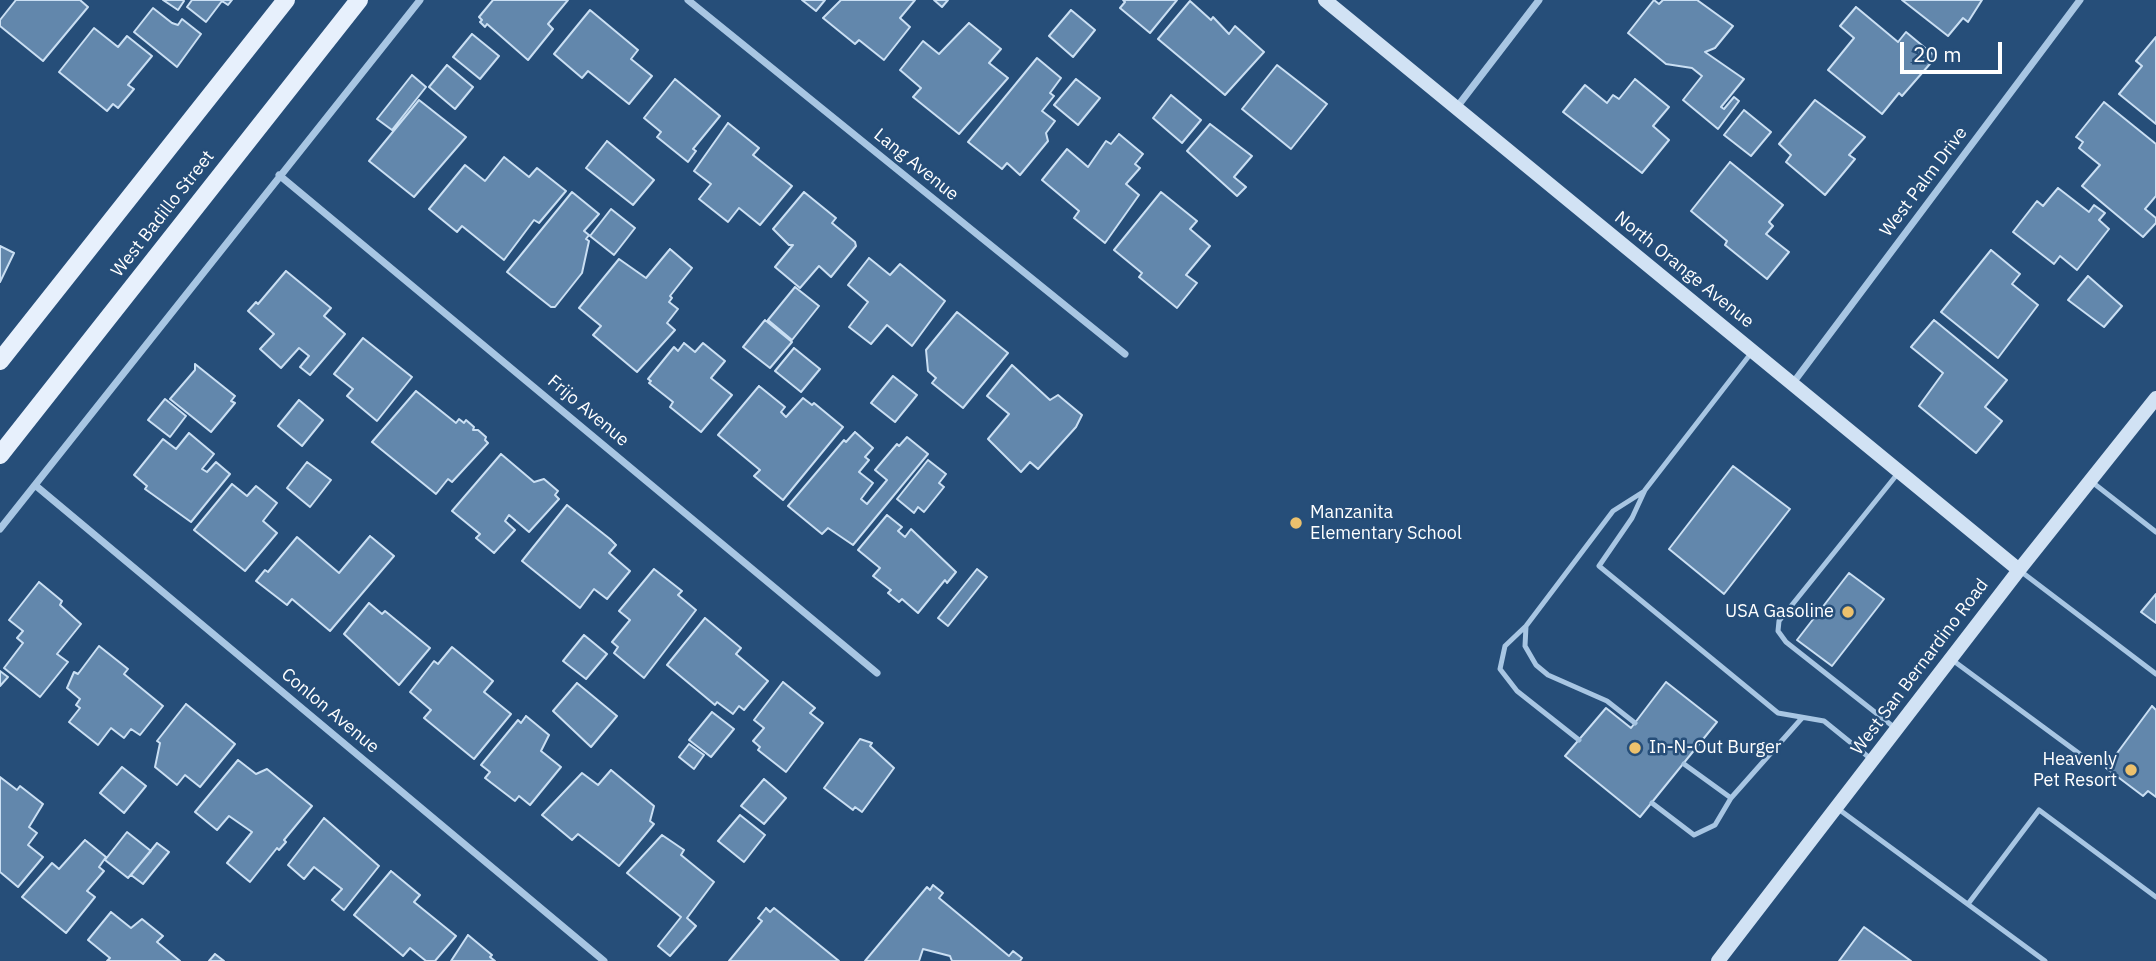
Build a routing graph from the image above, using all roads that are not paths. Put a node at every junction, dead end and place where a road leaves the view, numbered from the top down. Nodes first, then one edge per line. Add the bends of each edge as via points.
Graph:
1 (286, 0) edge
2 (359, 0) edge
3 (420, 0) edge
4 (688, 0) edge
5 (1325, 0) edge
6 (1539, 0) edge
7 (2080, 0) edge
8 (1457, 107) junction
9 (279, 174) junction
10 (1752, 351) junction
11 (1125, 354) dead end
12 (0, 361) edge
13 (1793, 383) junction
14 (2156, 398) edge
15 (0, 455) edge
16 (1899, 472) junction
17 (2090, 480) junction
18 (35, 485) junction
19 (1645, 490) junction
20 (0, 530) edge
21 (2156, 532) edge
22 (2019, 570) junction
23 (1526, 626) junction
24 (1951, 659) junction
25 (877, 673) dead end
26 (2156, 674) edge
27 (1802, 718) junction
28 (1634, 723) dead end
29 (1897, 729) junction
30 (1580, 740) dead end
31 (1873, 761) junction
32 (2092, 763) dead end
33 (1684, 764) dead end
34 (1731, 798) junction
35 (1652, 803) dead end
36 (1837, 808) junction
37 (2156, 897) edge
38 (1968, 904) junction
39 (604, 961) edge
40 (1718, 961) edge
41 (2045, 961) edge

1 - 12 main road, West Badillo Street
2 - 15 main road, West Badillo Street
3 - 9 street
4 - 11 street, Lang Avenue
5 - 8 street, North Orange Avenue
6 - 8 street
7 - 13 street, West Palm Drive
8 - 10 street, North Orange Avenue
9 - 18 street
9 - 25 street, Frijo Avenue
10 - 13 street, North Orange Avenue
10 - 19 lane
13 - 16 street, North Orange Avenue
14 - 17 street, West San Bernardino Road
16 - 22 street, North Orange Avenue
16 - 29 lane via 1779,621 1778,631
17 - 21 lane
17 - 22 street, West San Bernardino Road
18 - 20 street
18 - 39 street, Conlon Avenue
19 - 23 lane via 1613,511
19 - 27 lane via 1632,518 1598,566 1777,713
22 - 24 street, West San Bernardino Road
22 - 26 lane
23 - 28 lane via 1525,646 1548,676 1607,701
23 - 30 lane via 1505,646 1500,669 1517,691
24 - 29 street, West San Bernardino Road
24 - 32 lane
27 - 31 lane via 1824,721
27 - 34 lane
29 - 31 street, West San Bernardino Road
31 - 36 street, West San Bernardino Road
33 - 34 lane
34 - 35 lane via 1715,825 1694,835
36 - 38 lane
36 - 40 street, West San Bernardino Road
37 - 38 lane via 2039,810
38 - 41 lane

